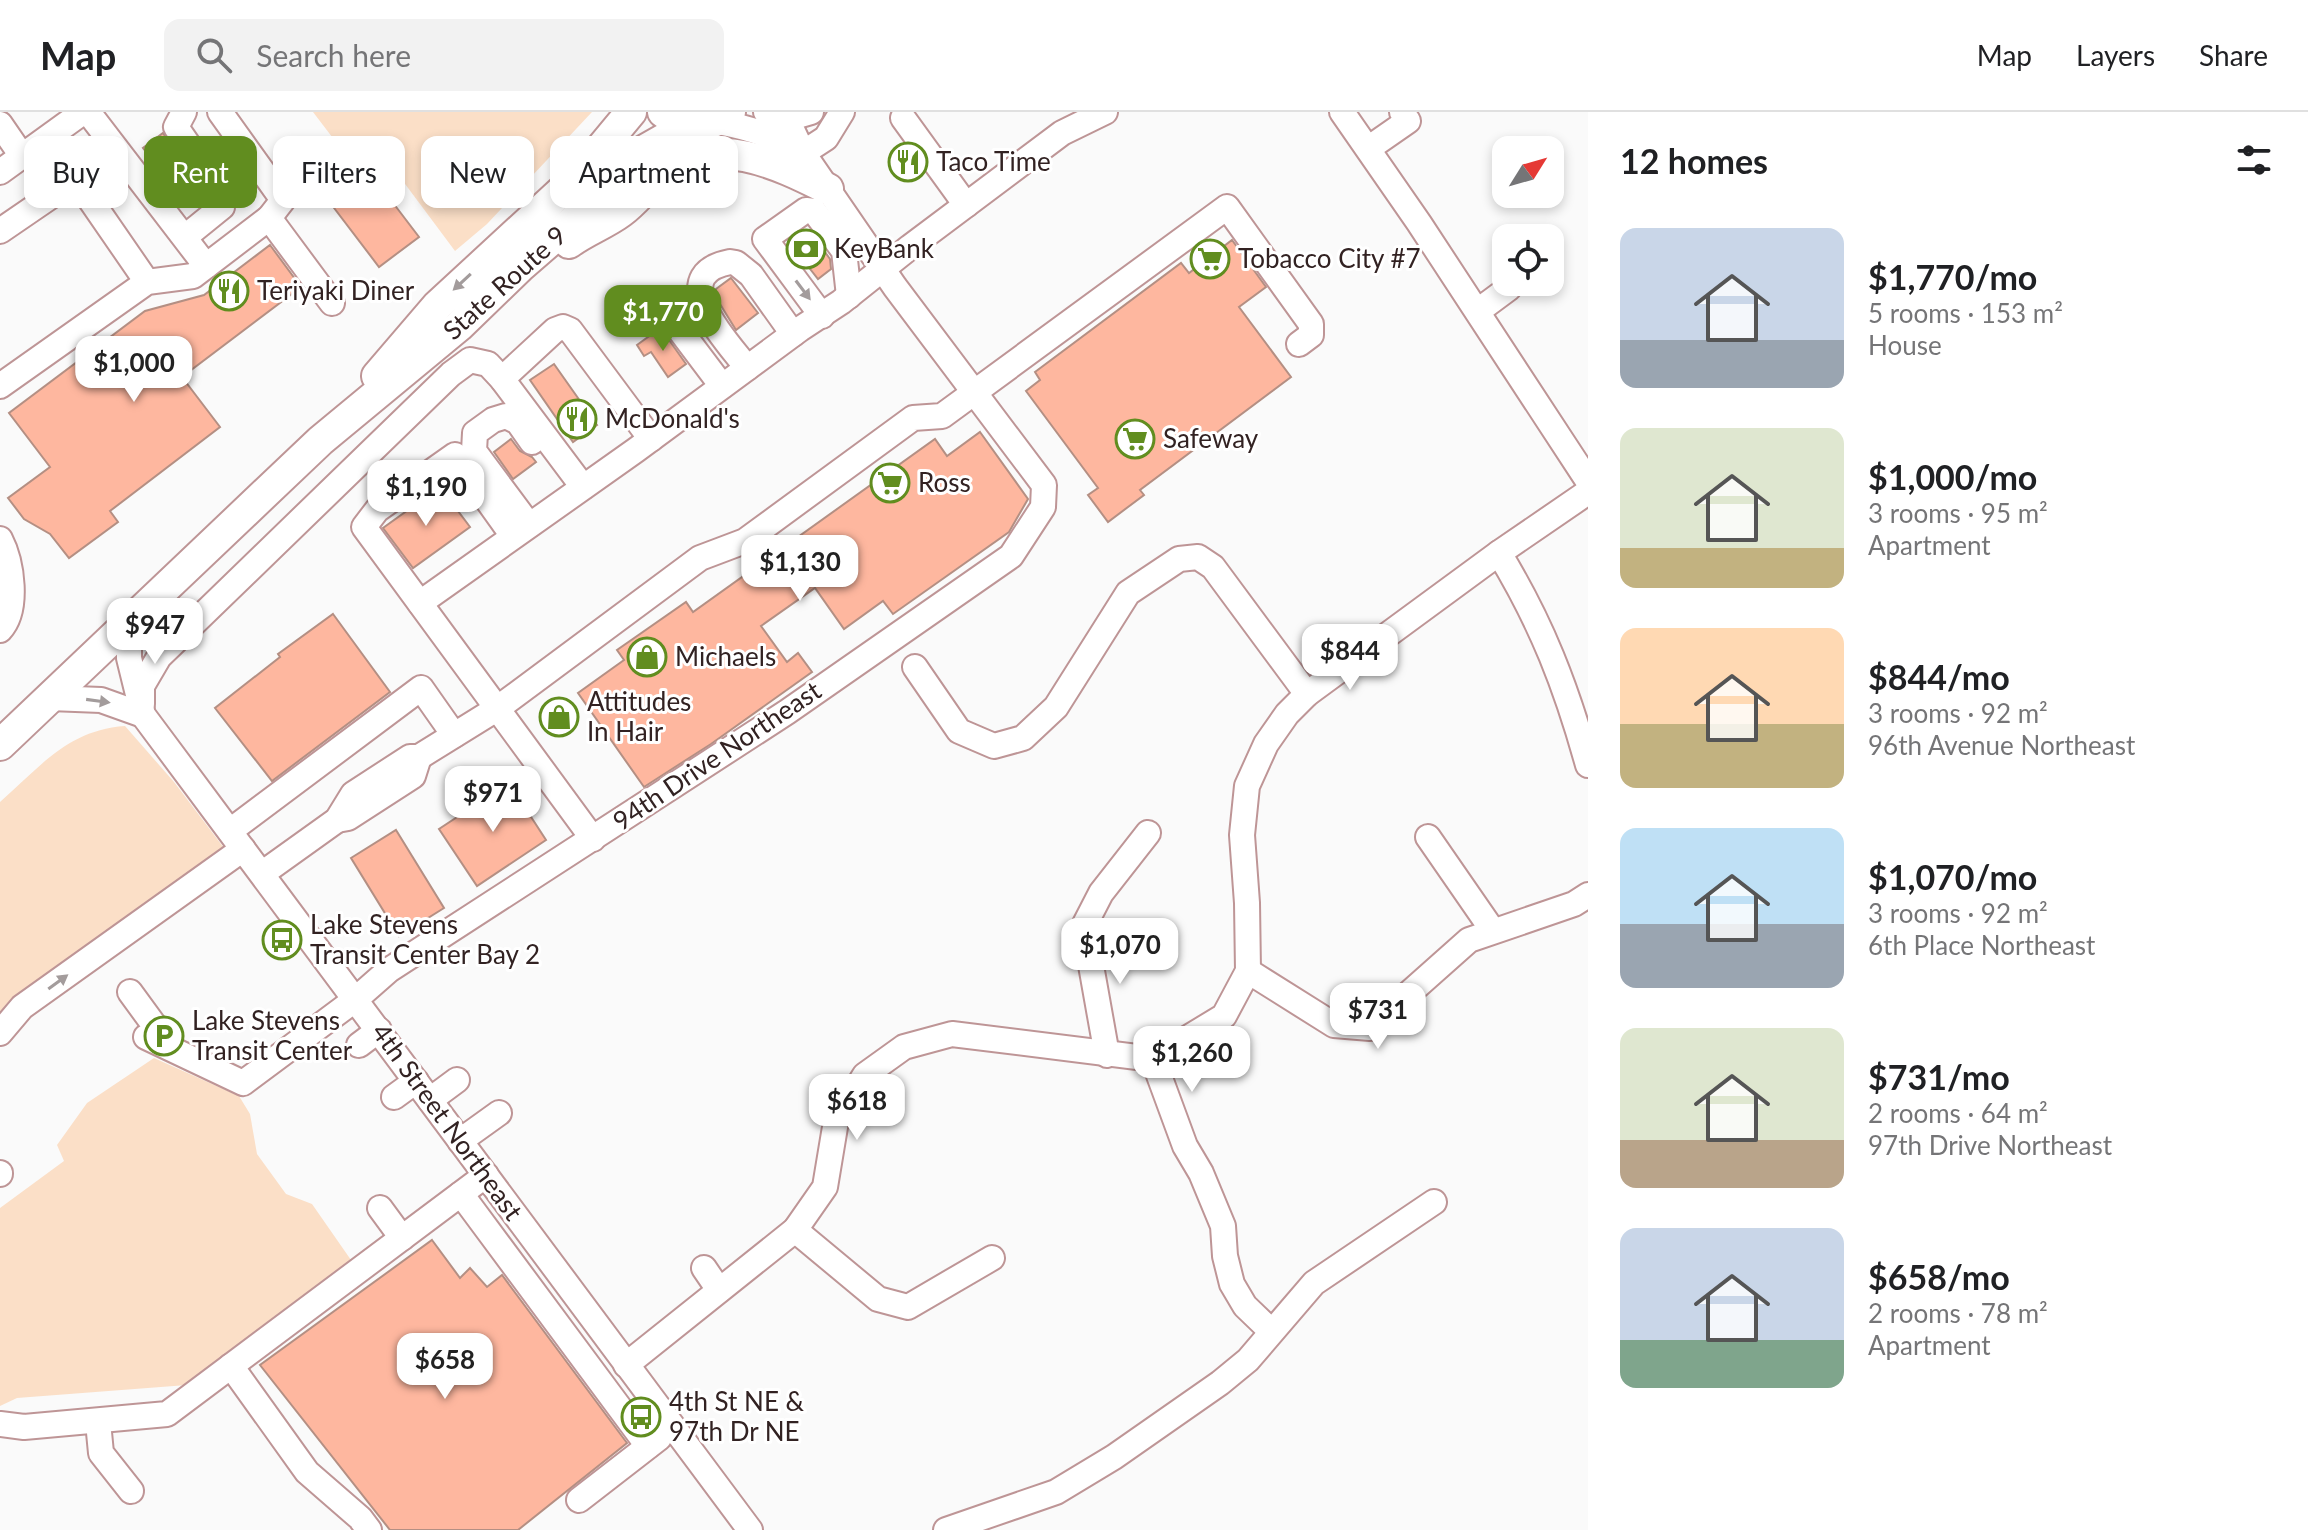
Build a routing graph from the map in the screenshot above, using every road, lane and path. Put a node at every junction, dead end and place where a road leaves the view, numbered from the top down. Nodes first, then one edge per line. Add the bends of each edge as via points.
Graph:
1 (86, 112) edge
2 (184, 112) edge
3 (220, 112) edge
4 (631, 112) edge
5 (811, 112) edge
6 (842, 112) edge
7 (1105, 112) edge
8 (1342, 112) edge
9 (1353, 112) edge
10 (1411, 115) edge
11 (777, 116) edge
12 (724, 117) edge
13 (903, 118) dead end
14 (675, 119) edge
15 (54, 120) edge
16 (0, 124) edge
17 (803, 153) junction
18 (1374, 154) junction
19 (22, 156) junction
20 (0, 172) edge
21 (273, 189) edge
22 (828, 189) junction
23 (966, 205) junction
24 (280, 208) edge
25 (285, 208) edge
26 (0, 231) edge
27 (185, 237) junction
28 (206, 266) junction
29 (884, 269) junction
30 (147, 282) junction
31 (499, 286) junction
32 (849, 296) junction
33 (1498, 296) edge
34 (332, 303) dead end
35 (1478, 311) junction
36 (822, 316) junction
37 (660, 317) dead end
38 (793, 334) junction
39 (578, 341) junction
40 (1299, 344) dead end
41 (747, 368) junction
42 (502, 379) junction
43 (0, 386) edge
44 (722, 386) junction
45 (974, 393) junction
46 (651, 439) junction
47 (320, 441) junction
48 (1588, 481) edge
49 (582, 488) junction
50 (1588, 492) edge
51 (521, 531) junction
52 (0, 539) edge
53 (1499, 553) junction
54 (420, 603) junction
55 (129, 624) junction
56 (0, 630) edge
57 (915, 667) dead end
58 (1307, 694) junction
59 (50, 698) junction
60 (498, 708) junction
61 (143, 715) junction
62 (454, 735) junction
63 (0, 745) edge
64 (1588, 765) edge
65 (1148, 833) dead end
66 (1428, 837) dead end
67 (593, 839) junction
68 (237, 840) junction
69 (263, 873) junction
70 (1588, 895) edge
71 (1493, 931) junction
72 (1248, 971) junction
73 (130, 992) dead end
74 (356, 999) junction
75 (379, 1030) junction
76 (0, 1033) edge
77 (359, 1045) dead end
78 (1107, 1055) junction
79 (1153, 1059) junction
80 (457, 1080) dead end
81 (423, 1090) junction
82 (394, 1097) dead end
83 (499, 1113) dead end
84 (460, 1141) junction
85 (486, 1175) junction
86 (461, 1194) junction
87 (1434, 1202) dead end
88 (380, 1208) dead end
89 (795, 1230) junction
90 (402, 1238) junction
91 (992, 1258) dead end
92 (704, 1268) dead end
93 (719, 1290) junction
94 (1271, 1331) junction
95 (626, 1365) junction
96 (231, 1366) junction
97 (98, 1422) junction
98 (0, 1424) edge
99 (673, 1427) junction
100 (648, 1446) junction
101 (131, 1491) dead end
102 (579, 1500) dead end
103 (369, 1530) edge
104 (750, 1530) edge
105 (946, 1530) edge

1 - 15 street
1 - 27 street
2 - 27 street via 176,127 220,191 222,207
3 - 21 street
4 -> 47 main road, State Route 9 via 577,177 437,306
5 - 11 street
6 - 17 street via 826,138
7 - 23 street via 1062,133
8 - 18 street
9 - 18 street
10 - 18 street
11 - 17 street
12 - 14 main road via 708,125
12 - 17 street
13 - 23 street
14 - 31 main road, State Route 9 via 597,200
15 - 19 street
16 - 19 street
17 - 22 street
18 - 35 street
19 - 20 street
22 - 29 street
22 - 31 main road via 749,155 688,159 661,174 621,212
23 - 29 street
24 - 28 street
25 - 34 street
26 - 30 street via 76,179
27 - 28 street
28 - 30 street via 193,276
29 - 32 street
29 - 45 street
30 - 43 street
31 - 47 main road, State Route 9 via 459,326
32 - 36 street
32 -> 36 street via 844,251 797,234
33 - 35 street
35 - 48 street
36 - 38 street
37 - 44 street via 679,329
38 - 41 street
38 - 41 street via 743,267 730,262 708,272 699,286 701,301
39 - 42 street via 570,330 555,330
39 - 46 street
39 - 49 street via 557,346 525,376
40 - 45 street via 1311,335 1311,324 1227,207
41 - 44 street
42 - 49 street
42 - 61 street via 488,364 470,360 451,374 159,657 142,686
44 - 46 street via 678,408
45 - 60 street via 942,416 913,418 745,541 700,558
45 - 67 street, 94th Drive Northeast via 1044,485 1043,507 1011,556
46 - 49 street
47 - 55 main road, State Route 9
49 - 51 street
49 - 51 street via 518,422 506,416 493,420 475,433 474,451
50 - 53 street
51 - 54 street
51 - 54 street via 455,455 377,510 364,527
52 - 56 street via 14,600
53 - 58 street
53 - 64 street via 1557,666
54 - 60 street
55 - 59 main road, State Route 9
55 - 61 street via 129,658
57 - 58 street via 959,731 994,746 1023,738 1056,707 1132,581 1179,559 1198,557 1213,567
58 - 72 street via 1266,744 1247,786 1242,835
59 -> 61 street via 101,700
59 - 63 main road, State Route 9
60 - 62 street
60 - 67 street
61 - 68 street, 4th Street Northeast
62 - 68 street via 421,688
62 - 69 street via 419,757 413,776 337,820
65 - 78 street via 1101,893 1084,926
66 - 71 street
67 - 74 street, 94th Drive Northeast via 389,970
68 - 69 street, 4th Street Northeast
76 -> 68 street via 22,1007
69 - 74 street, 4th Street Northeast
70 - 71 street
71 - 72 street via 1469,940 1370,1028 1334,1025
72 - 79 street via 1224,1016
73 - 74 street, 94th Drive Northeast via 151,1033 243,1083
74 - 75 street, 4th Street Northeast
75 - 77 street
75 - 81 street, 4th Street Northeast
78 - 79 street
78 - 89 street via 952,1034 904,1047 865,1075 836,1121 825,1187
79 - 94 street via 1185,1146 1223,1226 1232,1284 1245,1306
80 - 81 street
81 - 82 street
81 - 84 street, 4th Street Northeast
83 - 84 street
84 - 85 street, 4th Street Northeast
85 - 86 street
85 - 95 street, 4th Street Northeast
86 - 90 street
86 - 100 street
87 - 94 street via 1314,1283
88 - 90 street
89 - 91 street via 878,1299 908,1307
89 - 93 street
90 - 96 street
92 - 93 street
93 - 95 street
94 - 105 street via 1220,1383 1114,1457 1056,1492
95 - 99 street, 4th Street Northeast
96 - 97 street via 167,1414
96 - 103 street via 307,1472
97 - 98 street
97 - 101 street via 101,1453
99 - 100 street
99 - 104 street, 4th Street Northeast
100 - 102 street

